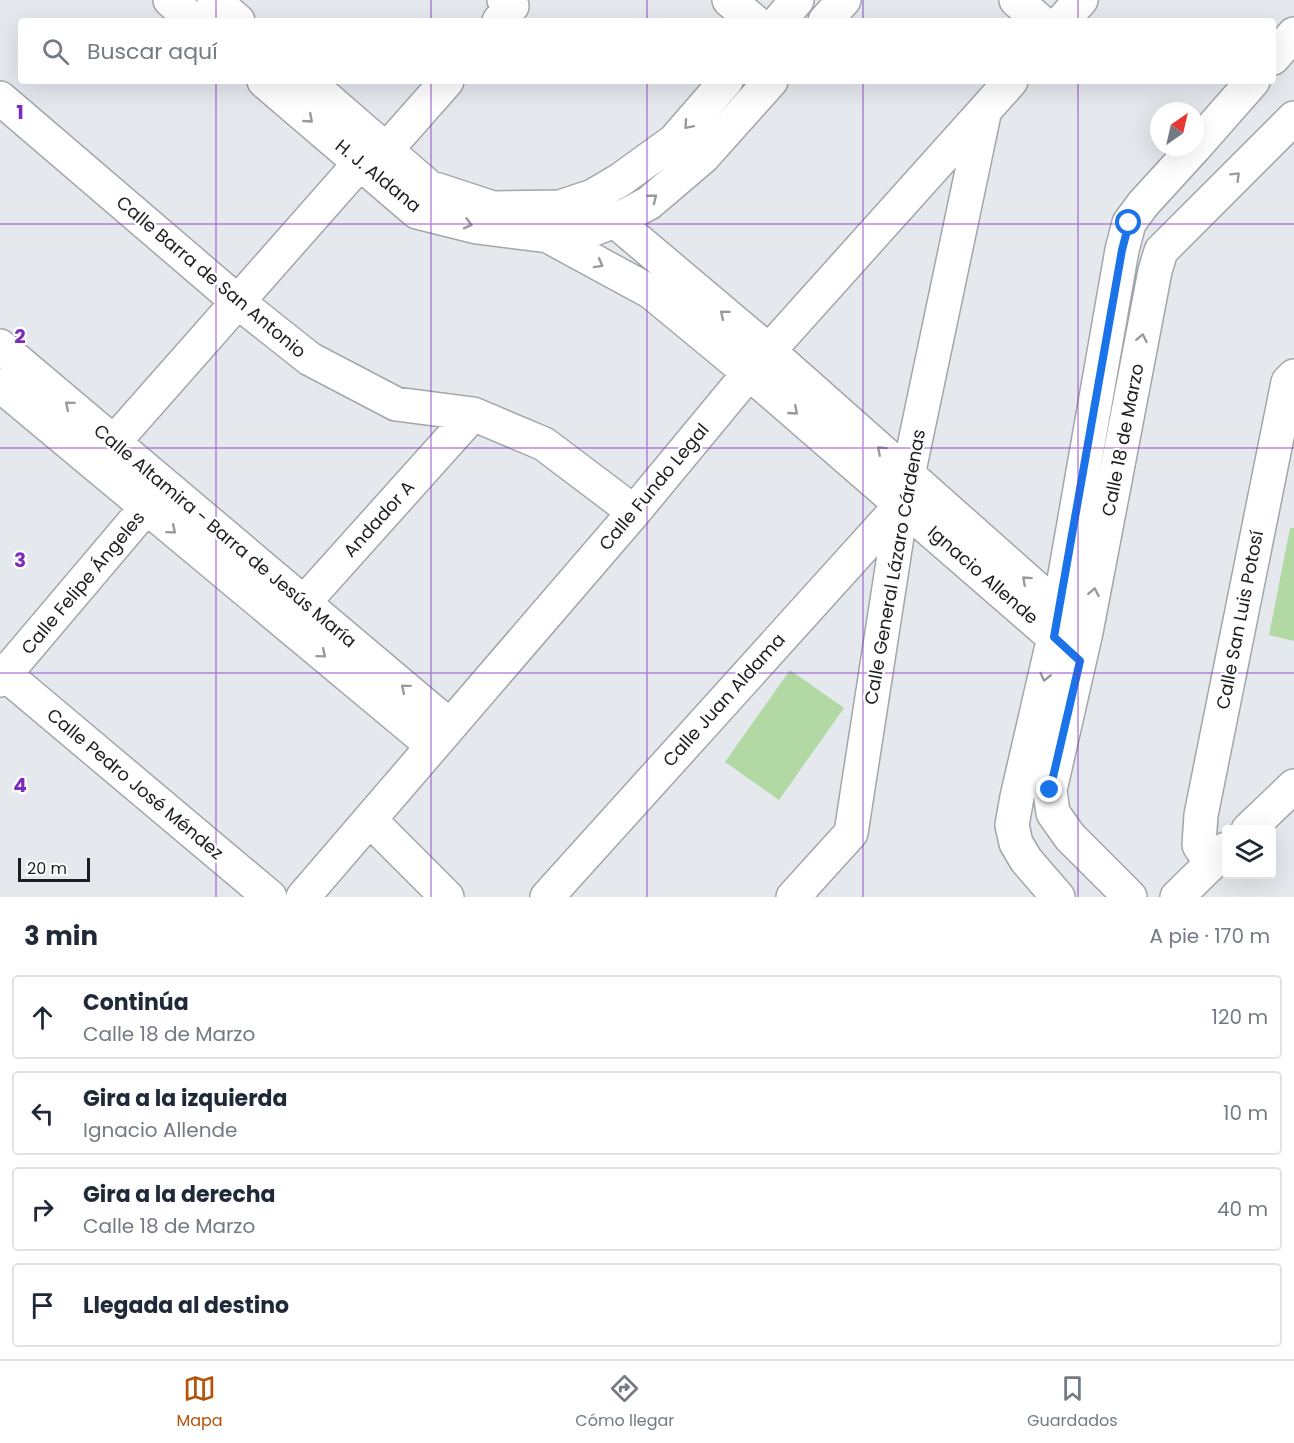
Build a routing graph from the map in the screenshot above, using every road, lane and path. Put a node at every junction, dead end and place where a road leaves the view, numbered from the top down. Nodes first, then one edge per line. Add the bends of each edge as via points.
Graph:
1 (170, 0) edge
2 (214, 0) edge
3 (729, 0) edge
4 (797, 0) edge
5 (844, 0) edge
6 (1016, 0) edge
7 (1081, 0) edge
8 (191, 18) edge
9 (235, 18) edge
10 (750, 18) edge
11 (781, 18) edge
12 (828, 18) edge
13 (1037, 18) edge
14 (1065, 18) edge
15 (1294, 34) edge
16 (1276, 55) edge
17 (268, 84) edge
18 (310, 84) edge
19 (444, 84) edge
20 (723, 84) edge
21 (768, 84) edge
22 (1008, 84) edge
23 (1250, 84) edge
24 (0, 98) edge
25 (985, 112) junction
26 (1294, 118) edge
27 (1204, 137) edge
28 (1187, 156) edge
29 (373, 157) junction
30 (1168, 177) junction
31 (592, 196) junction
32 (1202, 210) junction
33 (615, 221) junction
34 (548, 236) junction
35 (238, 302) junction
36 (0, 346) edge
37 (759, 362) junction
38 (1294, 376) edge
39 (0, 385) edge
40 (473, 414) junction
41 (114, 442) junction
42 (905, 489) junction
43 (155, 497) junction
44 (634, 512) junction
45 (294, 613) junction
46 (1057, 623) junction
47 (1083, 647) junction
48 (2, 675) edge
49 (441, 736) junction
50 (1294, 786) edge
51 (370, 820) junction
52 (1253, 825) edge
53 (1081, 850) junction
54 (1219, 856) edge
55 (1048, 894) edge
56 (270, 897) edge
57 (303, 897) edge
58 (447, 897) edge
59 (547, 897) edge
60 (793, 897) edge
61 (1130, 897) edge
62 (1176, 897) edge

1 - 8 street
2 - 9 street
3 - 10 street
4 - 11 street
5 - 12 street
6 - 13 street
7 - 14 street
15 - 16 street
17 -> 29 street, H. J. Aldana
18 - 29 street, H. J. Aldana
19 - 29 street
20 -> 31 street, H. J. Aldana via 674,141
33 -> 21 street, H. J. Aldana via 649,203 703,157
22 - 25 street, Calle Fundo Legal
23 - 27 street, Calle 18 de Marzo
24 - 35 street, Calle Barra de San Antonio
25 - 37 street, Calle Fundo Legal
25 - 42 street, Calle General Lázaro Cárdenas
32 -> 26 street, Calle 18 de Marzo
28 - 30 street, Calle 18 de Marzo
29 - 31 street, H. J. Aldana via 429,187 493,208 560,207
29 -> 34 street, H. J. Aldana via 417,212 477,227
29 - 35 street
30 - 32 street
30 - 46 street, Calle 18 de Marzo via 1129,223 1122,250
31 - 33 street
47 -> 32 street, Calle 18 de Marzo via 1155,271 1161,251
33 - 34 street, H. J. Aldana via 591,230
37 -> 33 street
34 -> 37 street, H. J. Aldana via 651,292
35 - 40 street, Calle Barra de San Antonio via 310,359 396,404
35 - 41 street
41 -> 36 street, Calle Altamira - Barra de Jesús María
37 - 42 street, Ignacio Allende
37 - 44 street, Calle Fundo Legal
38 - 54 street, Calle San Luis Potosí via 1288,382 1201,815 1199,844
39 - 43 street, Calle Altamira - Barra de Jesús María
40 - 44 street, Calle Barra de San Antonio via 544,444
40 - 45 street, Andador A
41 - 43 street, Calle Altamira - Barra de Jesús María
42 - 46 street, Ignacio Allende
42 - 59 street, Calle Juan Aldama
42 - 60 street, Calle General Lázaro Cárdenas via 851,833
43 - 45 street, Calle Altamira - Barra de Jesús María
43 - 48 street, Calle Felipe Ángeles
44 - 49 street, Calle Fundo Legal
45 - 49 street, Calle Altamira - Barra de Jesús María
46 - 47 street, Ignacio Allende
46 -> 55 street, Calle 18 de Marzo via 1012,825 1016,843
47 - 53 street, Calle 18 de Marzo via 1050,790 1053,813
48 - 56 street, Calle Pedro José Méndez
49 - 51 street, Calle Fundo Legal
50 - 52 street
51 - 57 street, Calle Fundo Legal
51 - 58 street
53 - 55 street
53 - 61 street
54 - 62 street

